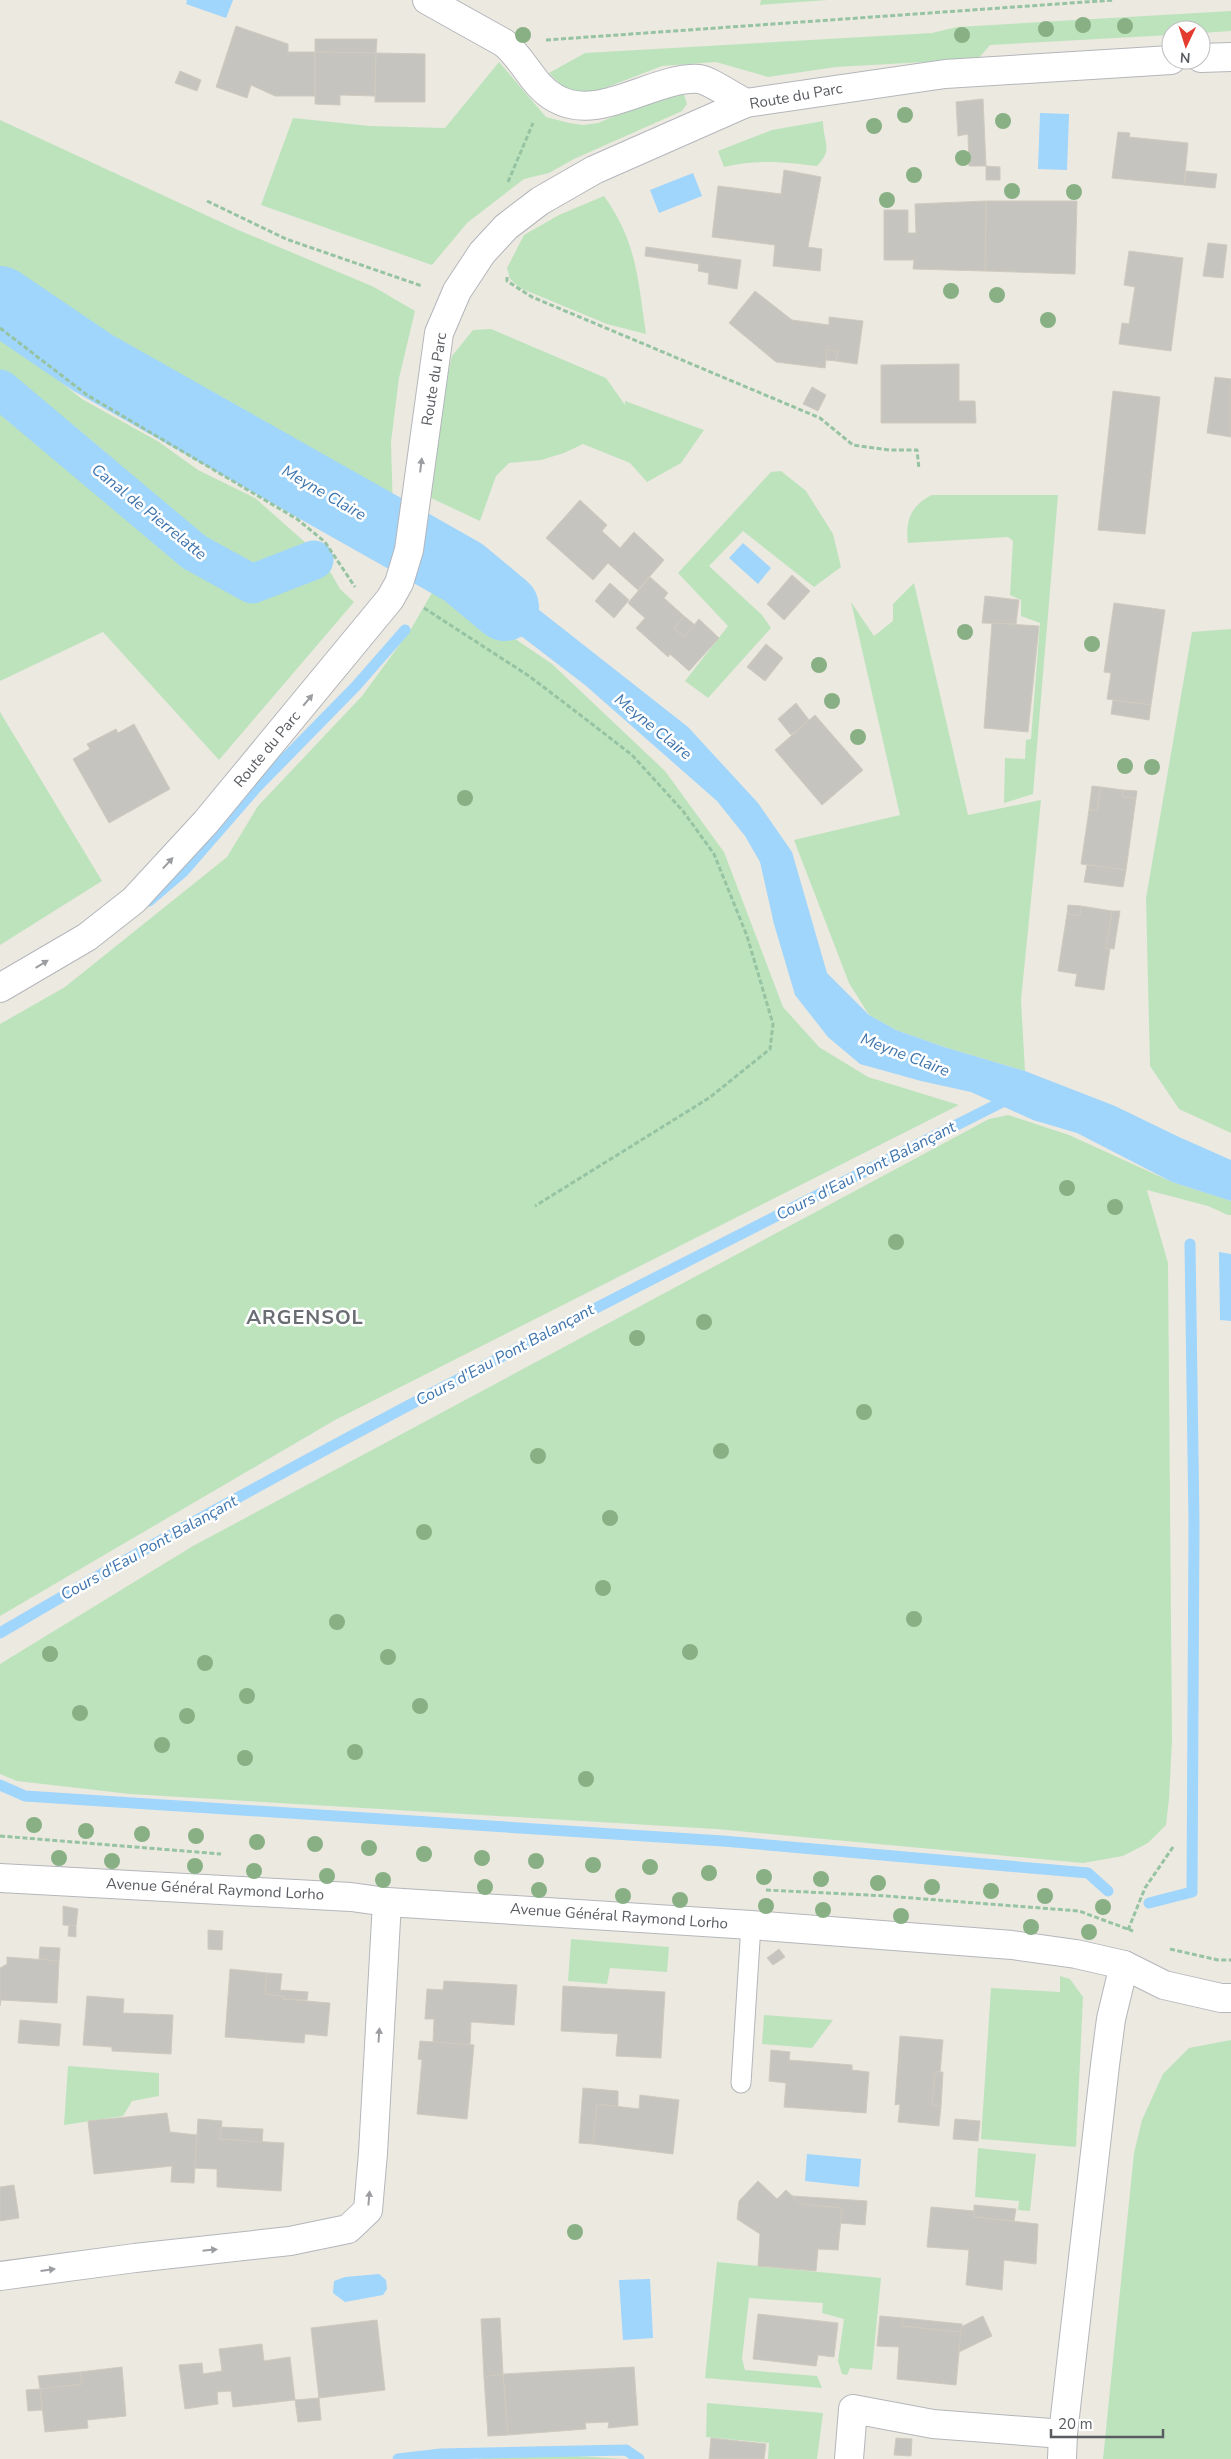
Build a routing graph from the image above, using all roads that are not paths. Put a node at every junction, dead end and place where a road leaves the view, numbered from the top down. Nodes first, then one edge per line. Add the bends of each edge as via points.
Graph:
1 (427, 0) edge
2 (1231, 57) edge
3 (1211, 58) edge
4 (1161, 61) edge
5 (746, 103) junction
6 (0, 988) edge
7 (0, 1878) edge
8 (387, 1902) junction
9 (751, 1925) junction
10 (1124, 1965) junction
11 (1231, 1998) edge
12 (741, 2083) dead end
13 (0, 2276) edge
14 (1063, 2446) edge
15 (849, 2459) edge

1 - 5 street via 511,48 544,90 566,103 609,102 664,84 700,79
2 - 3 street
4 - 5 street, Route du Parc via 945,74
6 -> 5 street, Route du Parc via 88,937 134,900 206,822 395,591 409,550 416,513 440,333 457,291 482,253 506,226 540,201 594,170
7 - 8 street, Avenue Général Raymond Lorho via 331,1896
8 - 9 street, Avenue Général Raymond Lorho
13 -> 8 street via 290,2241 348,2229 355,2223 368,2210
9 - 10 street, Avenue Général Raymond Lorho via 1012,1945
9 - 12 lane
10 - 11 street, Avenue Général Raymond Lorho via 1164,1985
10 - 14 street via 1111,2019 1105,2065
14 - 15 street via 852,2409

